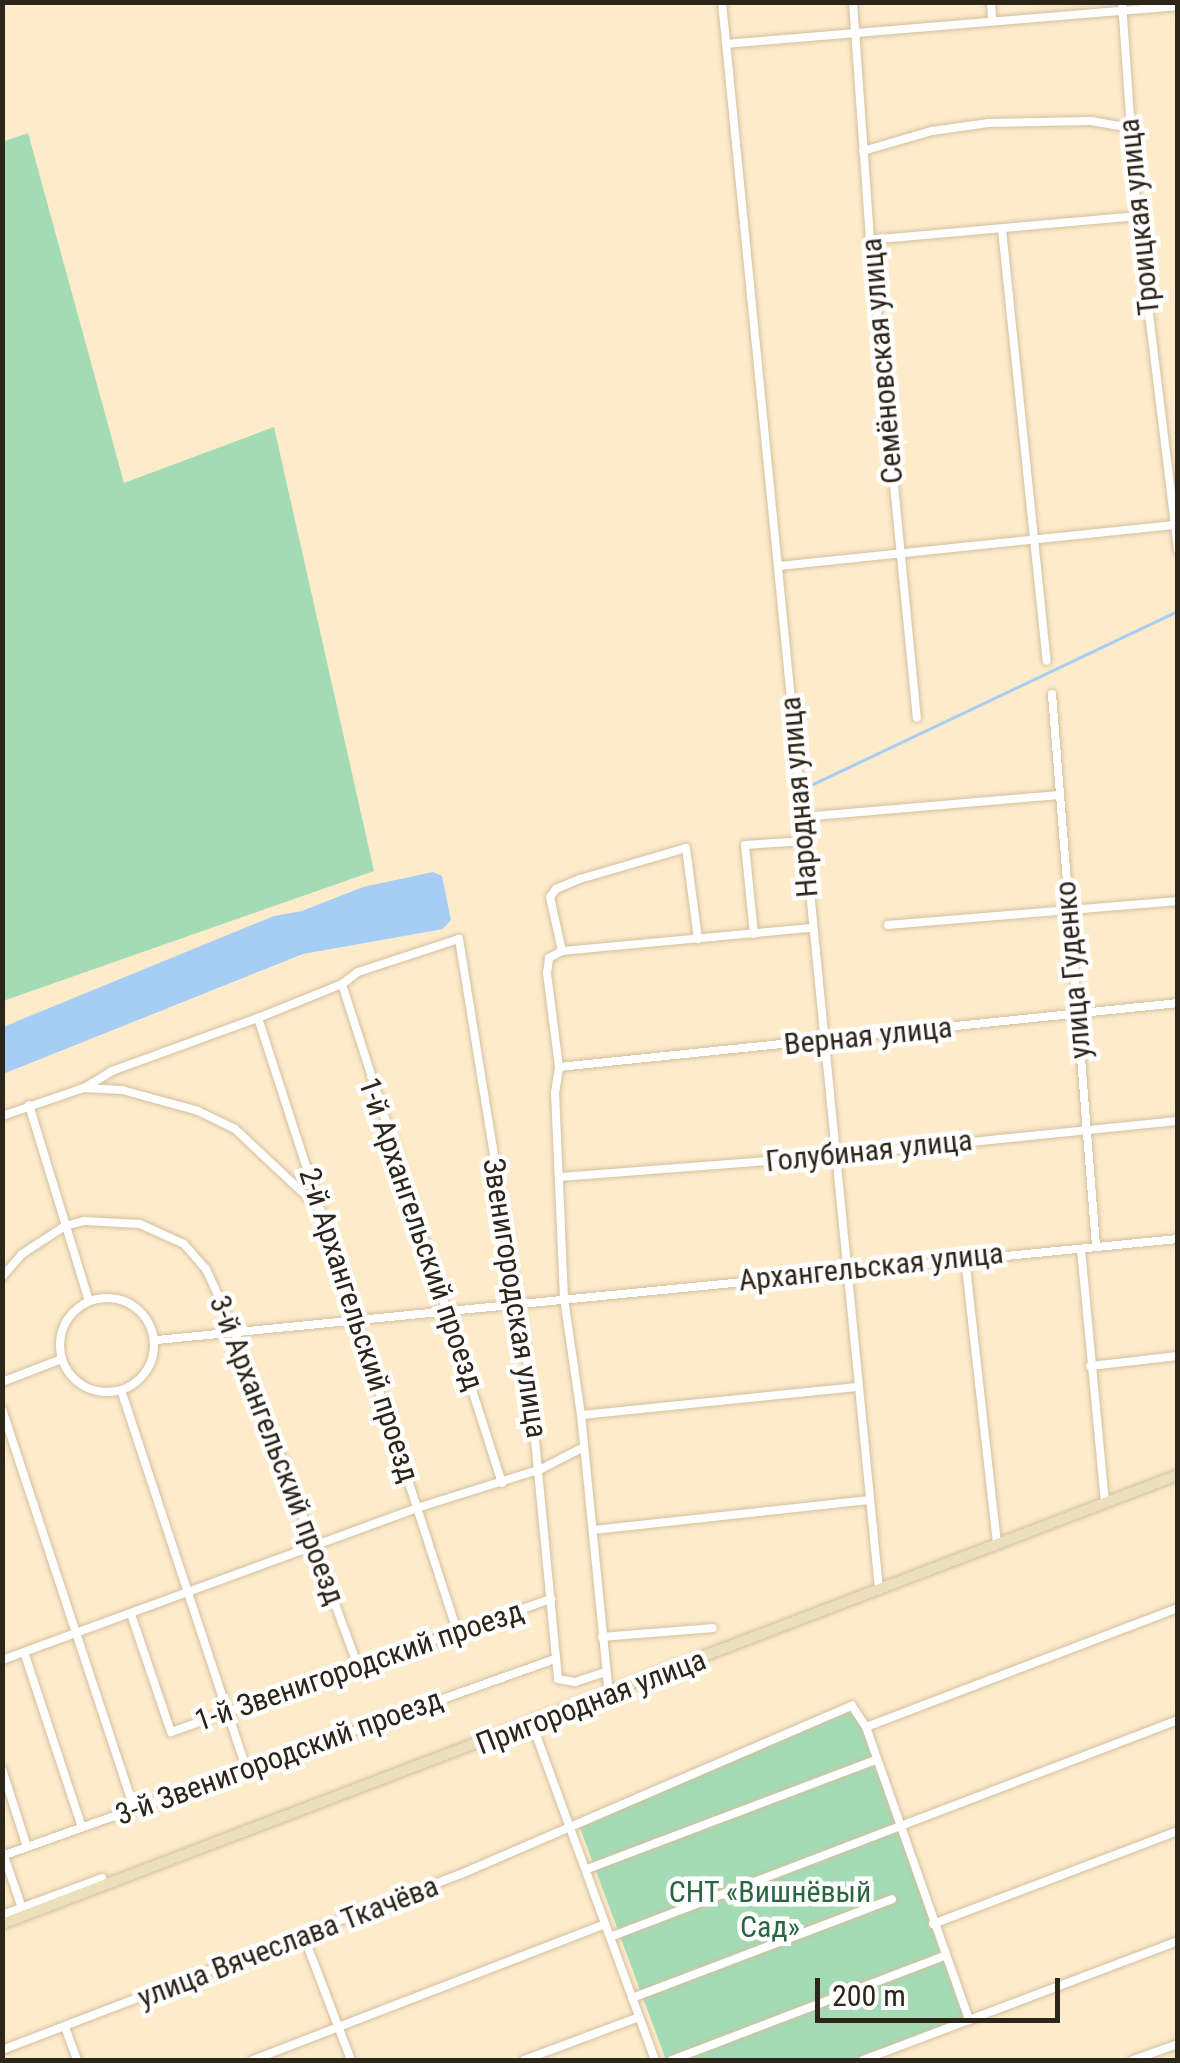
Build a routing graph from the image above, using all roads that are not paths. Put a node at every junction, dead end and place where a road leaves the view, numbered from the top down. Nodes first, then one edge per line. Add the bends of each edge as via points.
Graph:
1 (722, 2) edge
2 (852, 2) edge
3 (991, 2) edge
4 (1122, 6) edge
5 (1178, 6) edge
6 (992, 18) junction
7 (855, 32) junction
8 (726, 44) junction
9 (1130, 128) junction
10 (863, 151) junction
11 (1137, 216) junction
12 (1002, 229) junction
13 (870, 240) junction
14 (1175, 525) junction
15 (1036, 540) junction
16 (1178, 550) edge
17 (900, 554) junction
18 (778, 566) junction
19 (1046, 661) dead end
20 (1052, 694) dead end
21 (917, 718) dead end
22 (1059, 795) junction
23 (802, 818) junction
24 (804, 841) junction
25 (1178, 901) edge
26 (1068, 909) junction
27 (888, 925) dead end
28 (810, 928) junction
29 (754, 934) junction
30 (698, 938) junction
31 (562, 950) junction
32 (342, 984) junction
33 (1178, 1002) edge
34 (1074, 1015) junction
35 (258, 1018) junction
36 (822, 1040) junction
37 (559, 1067) junction
38 (84, 1088) junction
39 (28, 1105) junction
40 (2, 1116) edge
41 (1178, 1120) edge
42 (1088, 1128) junction
43 (832, 1156) junction
44 (561, 1177) junction
45 (321, 1210) junction
46 (66, 1226) junction
47 (1178, 1239) edge
48 (1096, 1246) junction
49 (1081, 1249) junction
50 (965, 1258) junction
51 (846, 1268) junction
52 (2, 1277) edge
53 (564, 1298) junction
54 (89, 1302) junction
55 (515, 1303) junction
56 (445, 1312) junction
57 (356, 1321) junction
58 (235, 1332) junction
59 (158, 1340) junction
60 (1178, 1356) edge
61 (62, 1358) junction
62 (1090, 1366) junction
63 (2, 1382) edge
64 (858, 1387) junction
65 (122, 1390) junction
66 (2, 1409) edge
67 (581, 1415) junction
68 (584, 1447) junction
69 (540, 1470) junction
70 (1178, 1474) edge
71 (502, 1484) junction
72 (867, 1500) junction
73 (1105, 1502) junction
74 (420, 1507) junction
75 (593, 1530) junction
76 (997, 1544) junction
77 (316, 1546) junction
78 (879, 1590) junction
79 (187, 1592) junction
80 (552, 1599) junction
81 (1178, 1608) edge
82 (131, 1614) junction
83 (713, 1628) dead end
84 (457, 1631) junction
85 (77, 1634) junction
86 (602, 1637) junction
87 (24, 1652) junction
88 (555, 1659) junction
89 (2, 1660) edge
90 (358, 1668) junction
91 (604, 1672) junction
92 (609, 1695) junction
93 (228, 1711) junction
94 (1178, 1720) edge
95 (532, 1724) junction
96 (866, 1728) junction
97 (875, 1760) junction
98 (246, 1768) junction
99 (2, 1769) edge
100 (134, 1809) junction
101 (899, 1825) junction
102 (82, 1827) junction
103 (572, 1828) junction
104 (1178, 1832) edge
105 (28, 1847) junction
106 (3, 1856) edge
107 (587, 1869) junction
108 (102, 1878) dead end
109 (892, 1899) dead end
110 (22, 1908) junction
111 (2, 1915) edge
112 (2, 1924) edge
113 (604, 1924) junction
114 (934, 1924) junction
115 (304, 1936) junction
116 (610, 1937) junction
117 (1178, 1941) edge
118 (945, 1956) junction
119 (632, 1998) junction
120 (639, 2017) junction
121 (969, 2020) junction
122 (65, 2028) junction
123 (339, 2028) junction
124 (1178, 2044) edge
125 (2, 2050) edge
126 (77, 2060) edge
127 (253, 2060) edge
128 (352, 2060) edge
129 (524, 2060) edge
130 (655, 2060) edge
131 (672, 2060) edge
132 (862, 2060) edge
133 (1133, 2060) edge

1 - 8 street, Народная улица
2 - 7 street, Семёновская улица
3 - 6 street
4 - 5 street
4 - 6 street
4 - 9 street, Троицкая улица
6 - 7 street
7 - 8 street
7 - 10 street, Семёновская улица
8 - 18 street, Народная улица
9 - 10 street via 988,123
9 - 11 street, Троицкая улица
10 - 13 street, Семёновская улица
11 - 12 street
11 - 14 street, Троицкая улица
12 - 13 street
12 - 15 street
13 - 17 street, Семёновская улица
14 - 15 street
14 - 16 street, Троицкая улица
15 - 17 street
15 - 19 street
17 - 18 street
17 - 21 street, Семёновская улица
18 - 23 street, Народная улица
20 - 22 street, улица Гуденко
22 - 23 street
22 - 26 street, улица Гуденко
23 - 24 street, Народная улица
24 - 28 street, Народная улица
24 - 29 street via 749,842 744,849
25 - 26 street
26 - 27 street
26 - 34 street, улица Гуденко
28 - 29 street
28 - 36 street, Народная улица
29 - 30 street
30 - 31 street
30 - 31 street via 686,848 556,889 550,897
31 - 37 street, Звенигородская улица via 549,958 547,973
32 - 35 street
32 - 55 street, Звенигородская улица via 358,972 459,938
32 - 56 street, 1-й Архангельский проезд
33 - 34 street, Верная улица
34 - 36 street, Верная улица
34 - 42 street, улица Гуденко
35 - 38 street via 112,1071
35 - 45 street, 2-й Архангельский проезд
36 - 37 street, Верная улица
36 - 43 street, Народная улица
37 - 44 street, Звенигородская улица
38 - 39 street
38 - 45 street via 122,1090 235,1128
39 - 40 street
39 - 46 street
41 - 42 street, Голубиная улица
42 - 43 street, Голубиная улица
42 - 48 street, улица Гуденко
43 - 44 street, Голубиная улица
43 - 51 street, Народная улица
44 - 53 street, Звенигородская улица
45 - 57 street, 2-й Архангельский проезд
46 - 52 street via 22,1254
46 - 54 street
46 - 58 street, 3-й Архангельский проезд via 119,1220 184,1244 206,1269
47 - 48 street, Архангельская улица
48 - 49 street, Архангельская улица
49 - 50 street, Архангельская улица
49 - 62 street
50 - 51 street, Архангельская улица
50 - 76 street
51 - 53 street, Архангельская улица
51 - 64 street, Народная улица
53 - 55 street, Архангельская улица
53 - 67 street, Звенигородская улица
54 - 59 street via 126,1302
54 - 61 street via 64,1325
55 - 56 street
55 - 69 street, Звенигородская улица
56 - 57 street
56 - 71 street, 1-й Архангельский проезд
57 - 58 street
57 - 74 street, 2-й Архангельский проезд
58 - 59 street
58 - 77 street, 3-й Архангельский проезд
59 - 65 street via 142,1376
60 - 62 street
61 - 63 street
61 - 65 street via 78,1383
62 - 73 street
64 - 67 street
64 - 72 street, Народная улица
65 - 79 street
66 - 85 street
67 - 68 street, Звенигородская улица
68 - 69 street
68 - 75 street, Звенигородская улица
69 - 71 street
69 - 80 street, Звенигородская улица
70 - 73 street, Пригородная улица
71 - 74 street
72 - 75 street
72 - 78 street, Народная улица
73 - 76 street, Пригородная улица
74 - 77 street
74 - 84 street, 2-й Архангельский проезд
75 - 86 street, Звенигородская улица
76 - 78 street, Пригородная улица
77 - 79 street
77 - 90 street, 3-й Архангельский проезд
78 - 92 street, Пригородная улица
79 - 82 street
79 - 93 street
80 - 84 street, 1-й Звенигородский проезд
80 - 88 street, Звенигородская улица
81 - 96 street
82 - 85 street
82 - 93 street, 1-й Звенигородский проезд via 171,1732
83 - 86 street
84 - 90 street, 1-й Звенигородский проезд
85 - 87 street
85 - 100 street
86 - 91 street, Звенигородская улица
87 - 89 street
87 - 102 street
88 - 91 street via 558,1679 576,1682
88 - 98 street, 3-й Звенигородский проезд
90 - 93 street, 1-й Звенигородский проезд
91 - 92 street, Звенигородская улица
92 - 95 street, Пригородная улица
93 - 98 street
94 - 101 street
95 - 103 street
95 - 112 street, Пригородная улица
96 - 97 street
96 - 103 street, улица Вячеслава Ткачёва via 852,1706
97 - 101 street
97 - 107 street
98 - 100 street, 3-й Звенигородский проезд
99 - 105 street
100 - 102 street, 3-й Звенигородский проезд
101 - 114 street
101 - 116 street
102 - 105 street, 3-й Звенигородский проезд
103 - 107 street
103 - 115 street, улица Вячеслава Ткачёва
104 - 114 street
105 - 106 street, 3-й Звенигородский проезд
106 - 110 street
107 - 113 street
108 - 110 street
109 - 119 street
110 - 111 street
113 - 116 street
113 - 123 street
114 - 118 street
115 - 122 street, улица Вячеслава Ткачёва
115 - 123 street
116 - 119 street
117 - 121 street
118 - 121 street
118 - 131 street
119 - 120 street
120 - 129 street
120 - 130 street
121 - 132 street
122 - 125 street, улица Вячеслава Ткачёва
122 - 126 street
123 - 127 street
123 - 128 street
124 - 133 street

